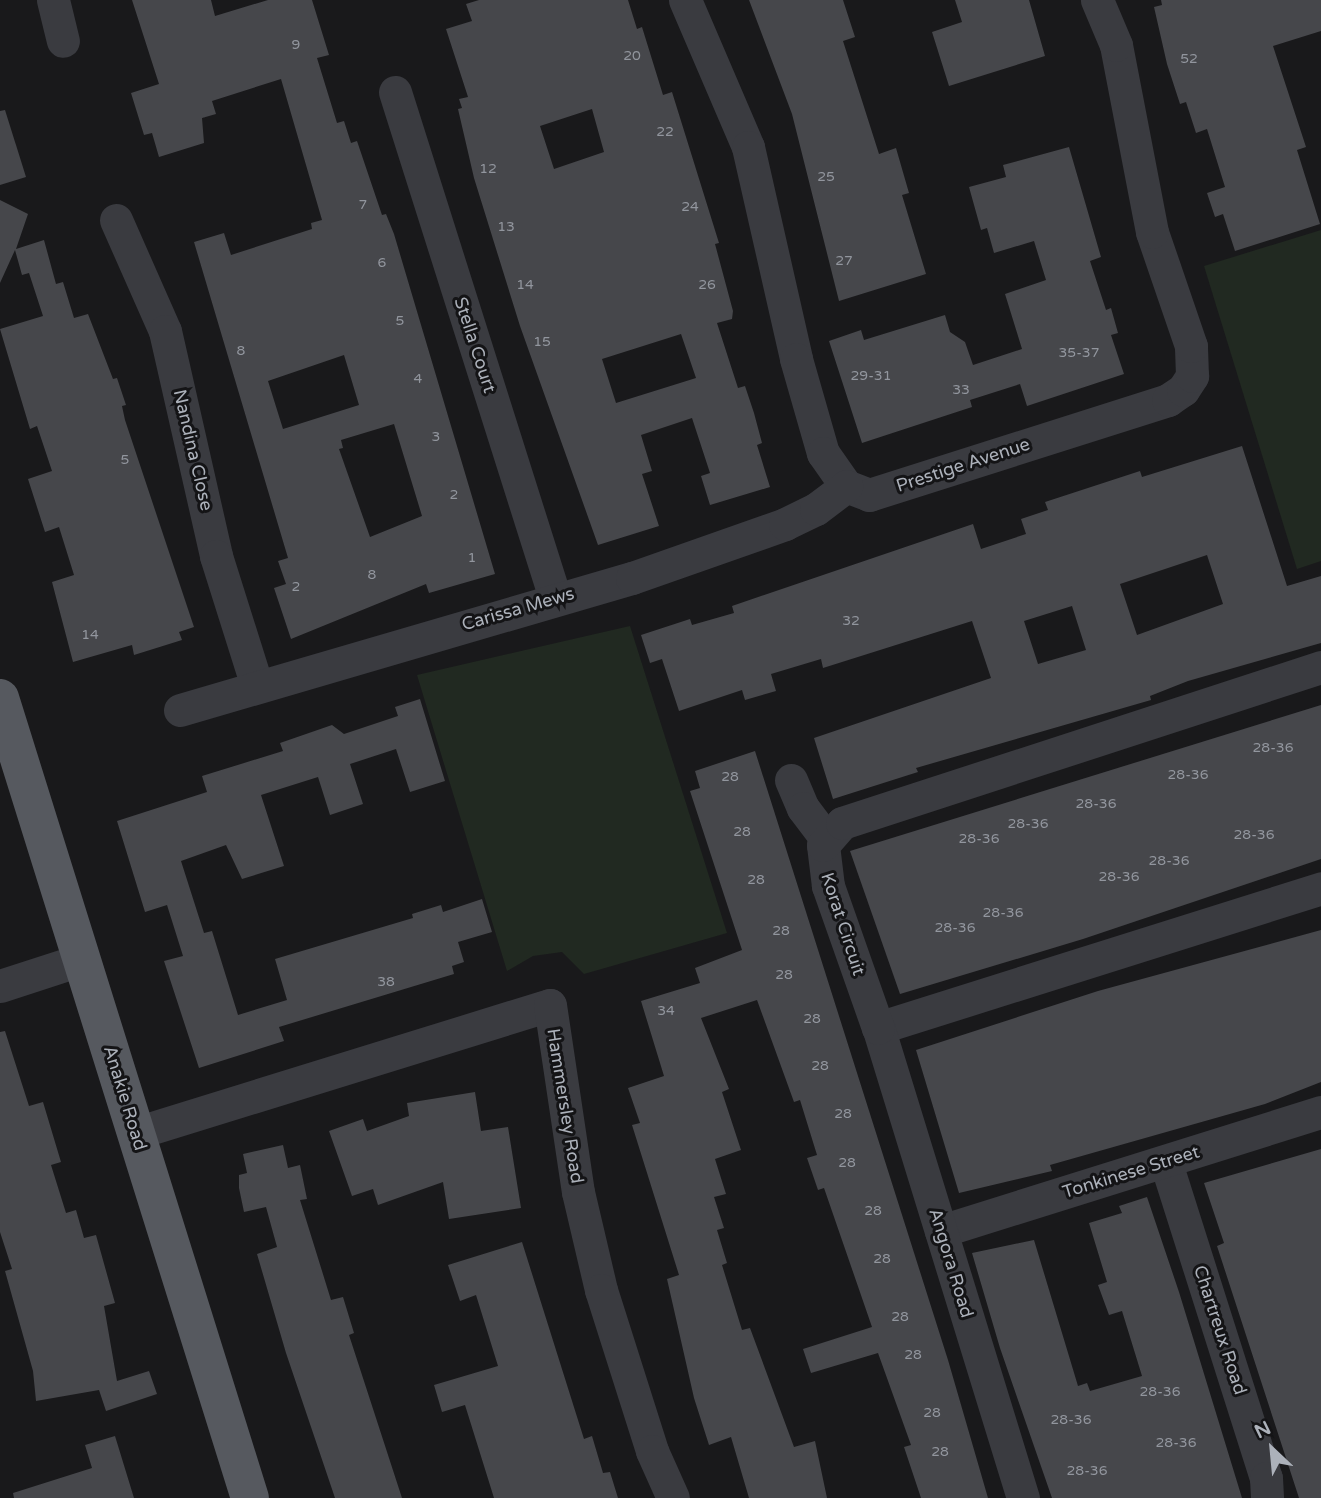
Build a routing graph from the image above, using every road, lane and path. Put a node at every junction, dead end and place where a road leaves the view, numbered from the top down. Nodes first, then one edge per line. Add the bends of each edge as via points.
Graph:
1 (53, 0) edge
2 (685, 0) edge
3 (1097, 0) edge
4 (62, 41) dead end
5 (395, 92) dead end
6 (116, 220) dead end
7 (846, 486) junction
8 (555, 598) junction
9 (1321, 667) edge
10 (257, 686) junction
11 (0, 698) edge
12 (180, 710) dead end
13 (791, 780) dead end
14 (827, 839) junction
15 (1321, 888) edge
16 (83, 959) junction
17 (0, 986) edge
18 (878, 1028) junction
19 (1321, 1112) edge
20 (136, 1133) junction
21 (1166, 1164) junction
22 (941, 1231) junction
23 (250, 1498) edge
24 (673, 1498) edge
25 (1023, 1498) edge
26 (1267, 1498) edge

1 - 4 street
2 - 7 street via 748,147 796,359 823,453
3 - 7 street, Prestige Avenue via 1116,45 1152,232 1191,346 1192,376 1183,390 1168,400 869,495
5 - 8 street, Stella Court
6 - 10 street, Nandina Close via 165,331 216,556
7 - 8 street, Carissa Mews via 816,509 785,524 632,578
8 - 10 street, Carissa Mews
9 - 14 street via 842,823
10 - 12 street, Carissa Mews
11 - 16 main road, Anakie Road
13 - 14 street via 803,808
14 - 18 street, Korat Circuit via 822,858 828,886
15 - 18 street
16 - 17 street
16 - 20 main road, Anakie Road
18 - 22 street, Angora Road
19 - 21 street, Tonkinese Street
20 - 23 main road, Anakie Road
20 - 24 street, Hammersley Road via 550,1005 578,1192 601,1290 652,1451
21 - 22 street, Tonkinese Street
21 - 26 street, Chartreux Road via 1266,1478
22 - 25 street, Angora Road

